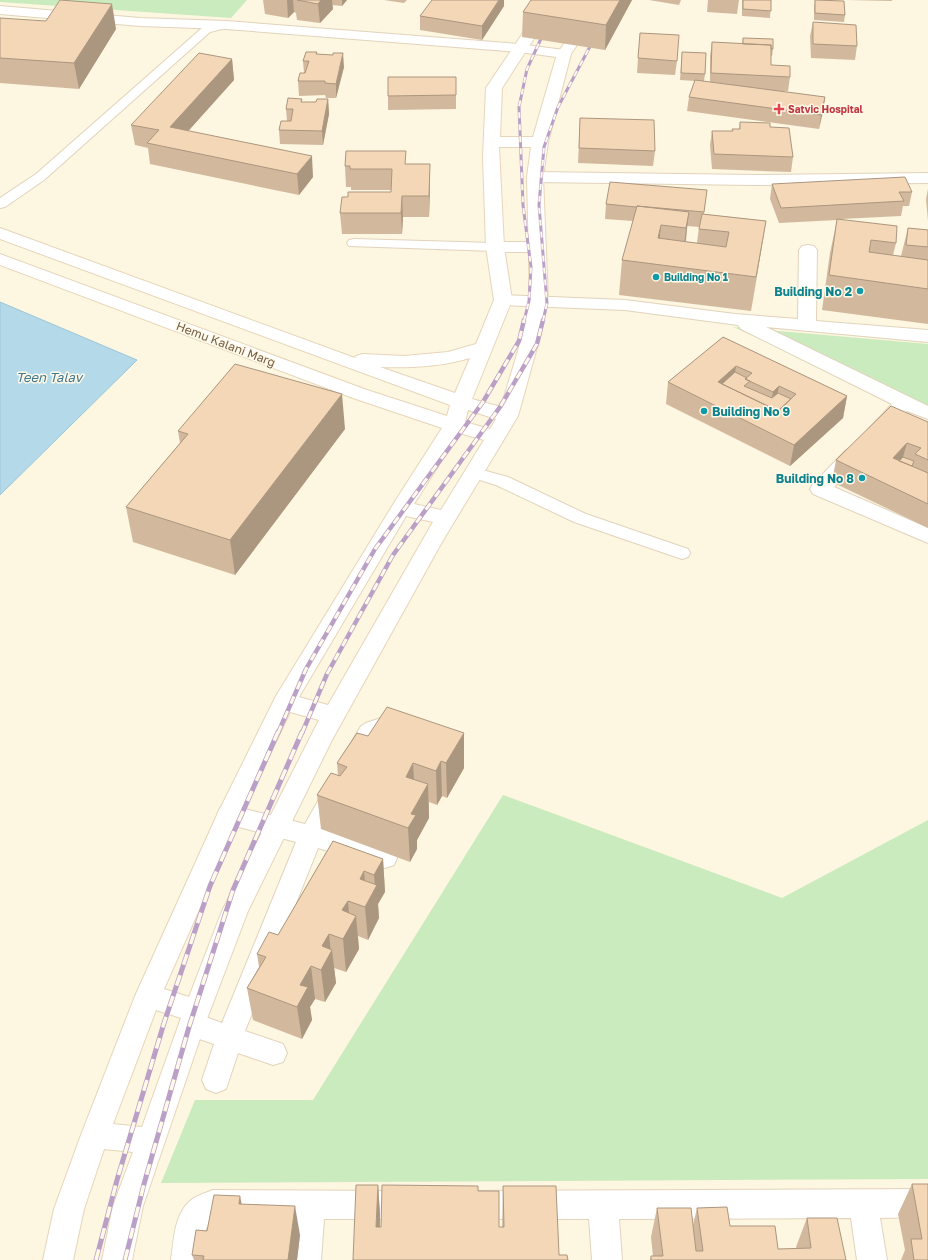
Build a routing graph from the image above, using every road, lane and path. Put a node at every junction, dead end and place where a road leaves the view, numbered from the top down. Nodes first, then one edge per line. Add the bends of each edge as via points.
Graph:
1 (552, 0) edge
2 (600, 0) edge
3 (0, 10) edge
4 (226, 25) junction
5 (519, 48) junction
6 (564, 54) junction
7 (492, 142) junction
8 (540, 142) junction
9 (535, 177) junction
10 (928, 178) edge
11 (0, 204) edge
12 (0, 233) edge
13 (354, 243) dead end
14 (494, 247) junction
15 (537, 247) junction
16 (808, 250) dead end
17 (0, 259) edge
18 (502, 300) junction
19 (539, 301) junction
20 (735, 319) junction
21 (807, 325) junction
22 (928, 336) edge
23 (483, 348) junction
24 (340, 359) junction
25 (461, 402) junction
26 (904, 403) junction
27 (928, 413) edge
28 (508, 416) junction
29 (454, 425) junction
30 (496, 437) junction
31 (475, 472) junction
32 (401, 508) junction
33 (446, 518) junction
34 (928, 536) edge
35 (682, 553) dead end
36 (284, 702) junction
37 (333, 715) junction
38 (424, 736) edge
39 (229, 815) junction
40 (276, 828) junction
41 (311, 836) junction
42 (385, 858) edge
43 (148, 996) junction
44 (194, 1017) junction
45 (229, 1038) junction
46 (273, 1053) dead end
47 (216, 1080) dead end
48 (95, 1135) junction
49 (150, 1141) junction
50 (928, 1203) edge
51 (863, 1204) junction
52 (310, 1205) junction
53 (603, 1205) junction
54 (58, 1260) edge
55 (117, 1260) edge
56 (186, 1260) edge
57 (306, 1260) edge
58 (607, 1260) edge
59 (872, 1260) edge

1 - 5 main road
2 - 6 main road
3 - 4 main road via 140,22
4 - 5 main road
4 - 11 lane via 206,30 40,177
5 - 6 main road
5 - 7 main road via 494,88
6 - 8 main road
7 - 8 main road
7 - 14 main road
8 - 9 main road
9 - 10 main road via 754,180
9 - 15 main road
12 - 24 main road
13 - 14 lane
14 - 15 main road
14 - 18 main road
15 - 19 main road
16 - 21 main road
17 - 29 main road, Hemu Kalani Marg via 360,394
18 - 19 main road
18 - 23 main road
19 - 20 main road via 625,305
19 - 28 main road via 528,351
20 - 21 main road
20 - 26 main road
21 - 22 main road
23 - 24 main road via 449,358 404,362
23 - 25 main road
24 - 25 main road
25 - 28 main road
25 - 29 main road
26 - 27 main road
26 - 34 main road via 820,489
28 - 30 main road
29 - 30 main road, Hemu Kalani Marg
29 - 32 main road
30 - 31 main road
31 - 33 main road
31 - 35 lane via 502,481 580,518
32 - 33 main road
32 - 36 main road
33 - 37 main road
36 - 37 main road
36 - 39 main road
37 - 40 main road
38 - 41 main road via 389,726 369,731
39 - 40 main road
39 - 43 main road
40 - 41 main road
40 - 44 main road via 235,911
41 - 42 main road
41 - 45 main road
43 - 44 main road
43 - 48 main road
44 - 45 main road
44 - 49 main road
45 - 46 main road
45 - 47 main road
48 - 49 main road
48 - 54 main road via 69,1209
49 - 55 main road via 128,1206
50 - 51 main road
51 - 53 main road
51 - 59 main road
52 - 53 main road
52 - 56 main road via 213,1204 201,1210 192,1222
52 - 57 main road
53 - 58 main road

